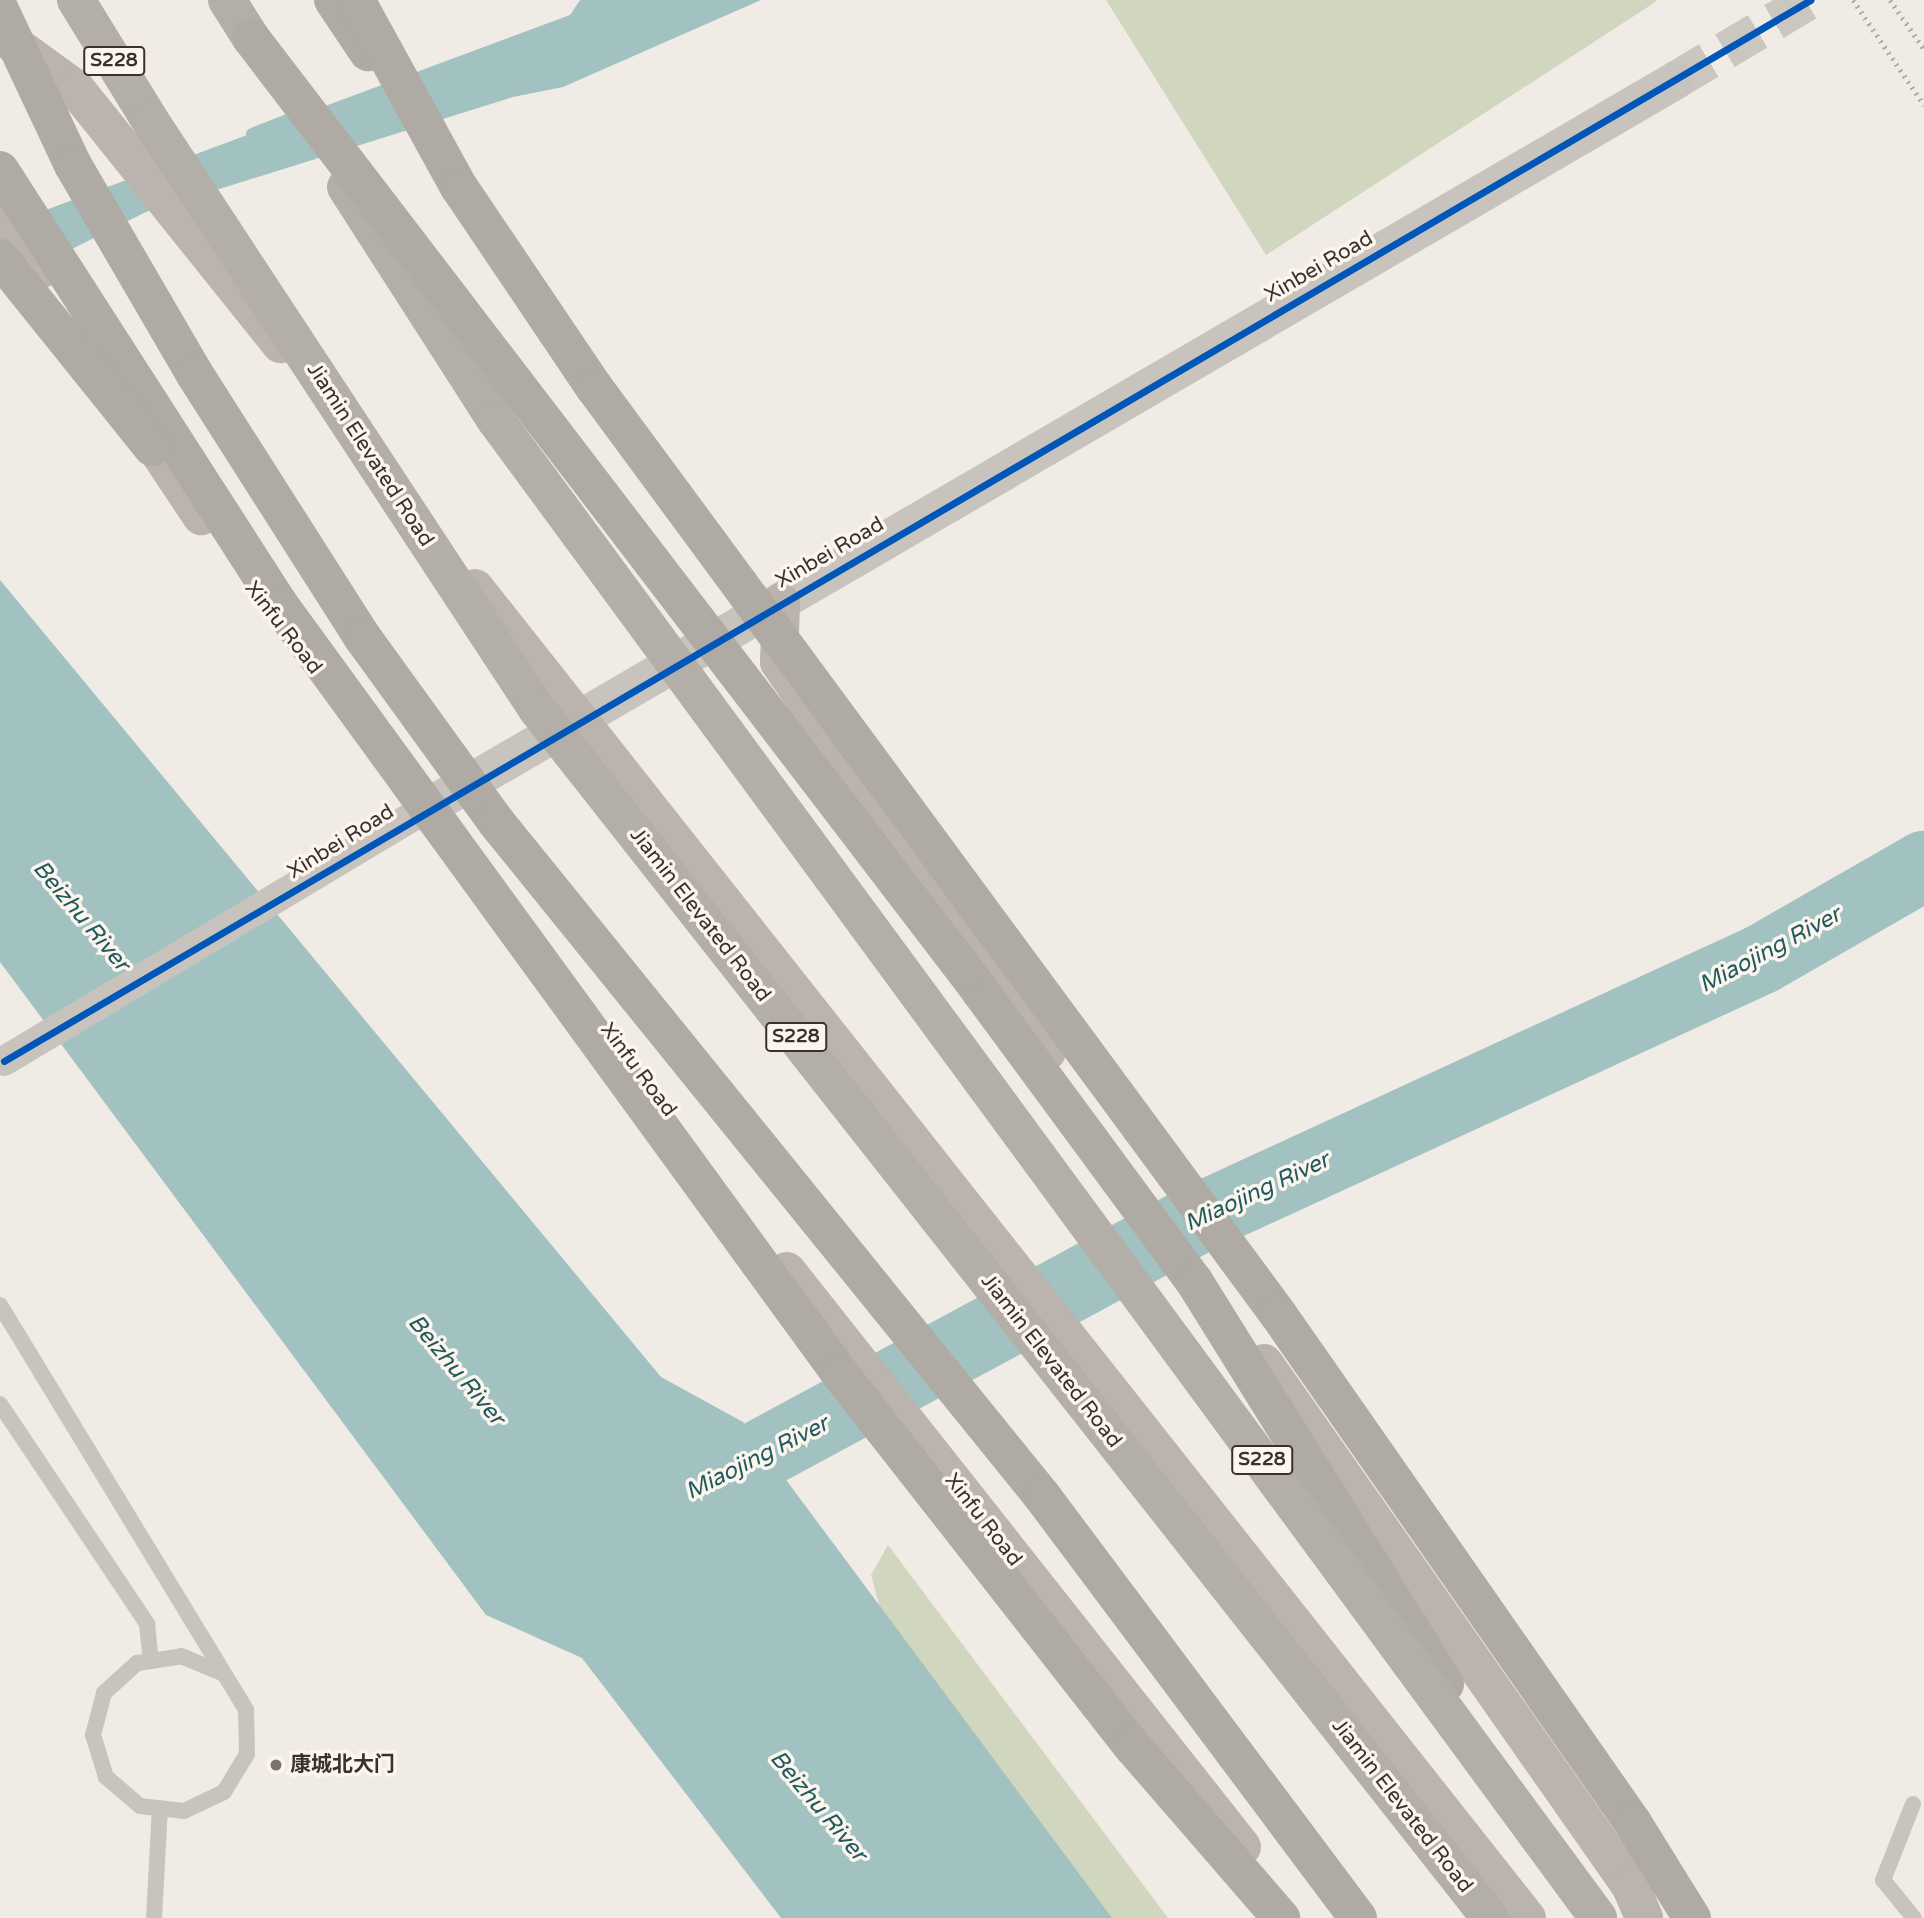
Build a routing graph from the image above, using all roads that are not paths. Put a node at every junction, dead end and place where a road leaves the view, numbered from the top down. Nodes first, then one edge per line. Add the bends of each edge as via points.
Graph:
1 (76, 0) edge
2 (227, 0) edge
3 (333, 0) edge
4 (356, 0) edge
5 (0, 10) edge
6 (0, 34) edge
7 (251, 38) junction
8 (1676, 80) tunnel mouth
9 (0, 170) edge
10 (459, 187) junction
11 (2, 210) edge
12 (0, 258) edge
13 (781, 602) junction
14 (279, 604) junction
15 (580, 719) junction
16 (435, 803) junction
17 (4, 1063) edge
18 (0, 1305) edge
19 (0, 1404) edge
20 (151, 1661) junction
21 (222, 1673) junction
22 (1913, 1804) dead end
23 (160, 1808) junction
24 (154, 1918) edge
25 (1281, 1918) edge
26 (1298, 1918) edge
27 (1358, 1918) edge
28 (1490, 1918) edge
29 (1527, 1918) edge
30 (1590, 1918) edge
31 (1598, 1918) edge
32 (1644, 1918) edge
33 (1692, 1918) edge
34 (1914, 1918) edge

1 - 28 highway, Jiamin Elevated Road / S228, bridge via 537,709
2 - 7 highway, S228
3 - 10 highway, bridge
4 - 10 highway, bridge
5 - 27 highway, bridge via 73,165 194,373 363,638 497,823 1042,1496
6 - 15 main road via 76,89
7 - 30 highway, bridge via 740,669 1195,1281
7 - 31 highway, S228, bridge via 495,419
8 - 13 street, Xinbei Road
9 - 14 highway, bridge
10 - 33 highway, bridge via 593,387 1278,1314 1633,1823
11 - 16 main road, Xinfu Road via 240,574 348,709
12 - 14 highway, bridge
13 - 15 street, Xinbei Road
13 - 32 main road via 779,662 805,705 1631,1887
14 - 25 highway, bridge via 841,1374 1132,1746
15 - 16 street, Xinbei Road
15 - 29 main road
16 - 17 street, Xinbei Road
16 - 26 main road, Xinfu Road via 792,1278
18 - 21 lane
19 - 20 lane via 147,1624
20 - 21 lane via 181,1656
20 - 23 lane via 137,1663 104,1693 93,1735 106,1777 140,1805
21 - 23 lane via 246,1710 247,1754 224,1791 184,1811
22 - 34 lane via 1883,1880
23 - 24 lane

